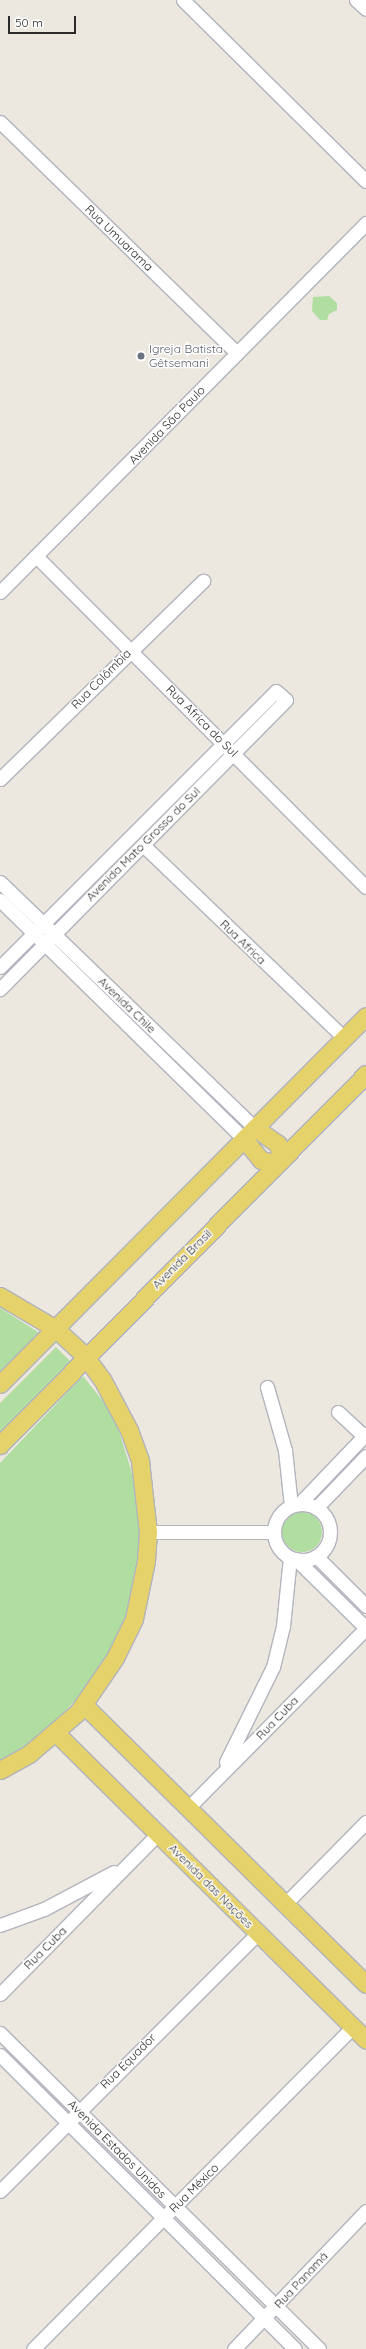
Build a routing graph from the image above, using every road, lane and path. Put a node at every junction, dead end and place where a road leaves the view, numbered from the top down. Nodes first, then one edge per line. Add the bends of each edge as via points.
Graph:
1 (183, 0) edge
2 (356, 0) edge
3 (366, 9) edge
4 (0, 122) edge
5 (366, 181) edge
6 (366, 223) edge
7 (237, 353) junction
8 (36, 556) junction
9 (203, 581) dead end
10 (0, 592) edge
11 (131, 650) junction
12 (224, 743) junction
13 (234, 752) junction
14 (0, 779) edge
15 (142, 845) junction
16 (0, 882) edge
17 (366, 887) edge
18 (0, 900) edge
19 (43, 924) junction
20 (33, 934) junction
21 (54, 934) junction
22 (44, 944) junction
23 (0, 967) edge
24 (0, 989) edge
25 (366, 1016) edge
26 (344, 1038) junction
27 (366, 1074) edge
28 (250, 1133) junction
29 (279, 1161) junction
30 (0, 1296) edge
31 (56, 1328) junction
32 (85, 1356) junction
33 (0, 1384) edge
34 (267, 1387) dead end
35 (338, 1412) dead end
36 (365, 1435) edge
37 (0, 1445) edge
38 (366, 1456) edge
39 (295, 1505) junction
40 (316, 1508) junction
41 (148, 1532) junction
42 (274, 1532) junction
43 (316, 1556) junction
44 (293, 1558) junction
45 (366, 1606) edge
46 (366, 1628) edge
47 (84, 1705) junction
48 (56, 1733) junction
49 (0, 1770) edge
50 (216, 1779) junction
51 (188, 1808) junction
52 (366, 1822) edge
53 (158, 1834) junction
54 (131, 1862) junction
55 (285, 1904) junction
56 (0, 1925) edge
57 (258, 1933) junction
58 (366, 1984) edge
59 (0, 1994) edge
60 (353, 2027) junction
61 (0, 2033) edge
62 (366, 2040) edge
63 (0, 2055) edge
64 (78, 2111) junction
65 (68, 2122) junction
66 (0, 2191) edge
67 (176, 2207) junction
68 (366, 2211) edge
69 (164, 2218) junction
70 (276, 2307) junction
71 (264, 2318) junction
72 (34, 2349) edge
73 (234, 2349) edge
74 (295, 2349) edge
75 (319, 2349) edge

1 - 5 street
2 - 3 street
4 - 7 street, Rua Umuarama
6 - 7 street, Avenida São Paulo
7 - 8 street, Avenida São Paulo
8 - 10 street, Avenida São Paulo
8 - 11 street, Rua Africa do Sul
9 - 11 street, Rua Colômbia
11 - 12 street, Rua Africa do Sul
11 - 14 street, Rua Colômbia
12 - 13 street, Rua Africa do Sul
12 - 13 street, Avenida Mato Grosso do Sul via 276,691 286,700
12 - 19 street, Avenida Mato Grosso do Sul
13 - 15 street, Avenida Mato Grosso do Sul
13 - 17 street, Rua Africa do Sul
15 - 21 street, Avenida Mato Grosso do Sul
15 - 26 street, Rua Africa
16 - 19 street, Avenida Chile
18 - 20 street, Avenida Chile
19 - 20 street, Avenida Mato Grosso do Sul
19 - 21 street, Avenida Chile
20 - 22 street, Avenida Chile
20 - 23 street, Avenida Mato Grosso do Sul
21 - 22 street, Avenida Mato Grosso do Sul
21 - 28 street, Avenida Chile
22 - 24 street, Avenida Mato Grosso do Sul
22 - 28 street, Avenida Chile
25 - 26 main road
26 - 28 main road
27 - 29 main road, Avenida Brasil
28 - 29 main road via 278,1144
28 - 29 main road via 261,1160
28 - 31 main road
29 - 32 main road, Avenida Brasil
30 - 31 main road
31 - 32 main road
31 - 33 main road
32 - 37 main road, Avenida Brasil
32 - 41 main road via 102,1379 131,1436 140,1462
34 - 39 street via 285,1450
35 - 36 street
36 - 39 street
38 - 40 street
39 - 40 street
39 - 42 street via 279,1516
40 - 43 street via 327,1520 330,1536
41 - 42 street
41 - 47 main road via 146,1561 134,1619 115,1658
42 - 44 street via 280,1549
43 - 44 street
43 - 45 street
44 - 46 street
44 - 50 street via 274,1667
46 - 50 street, Rua Cuba
47 - 48 main road
47 - 51 main road
48 - 49 main road
48 - 53 main road, Avenida das Nações
50 - 51 street, Rua Cuba
51 - 55 main road
52 - 55 street
53 - 54 street, Rua Cuba
53 - 57 main road, Avenida das Nações
54 - 56 street via 70,1897
54 - 59 street, Rua Cuba
55 - 58 main road
57 - 60 main road, Avenida das Nações
57 - 64 street, Rua Equador
60 - 62 main road, Avenida das Nações
60 - 67 street, Rua México
61 - 64 street, Avenida Estados Unidos
63 - 65 street, Avenida Estados Unidos
64 - 65 street, Rua Equador
64 - 67 street, Avenida Estados Unidos
65 - 66 street, Rua Equador
65 - 69 street, Avenida Estados Unidos
67 - 69 street, Rua México
67 - 70 street, Avenida Estados Unidos
68 - 70 street, Rua Panamá
69 - 71 street, Avenida Estados Unidos
69 - 72 street, Rua México
70 - 71 street, Rua Panamá
70 - 75 street, Avenida Estados Unidos
71 - 73 street, Rua Panamá
71 - 74 street, Avenida Estados Unidos

